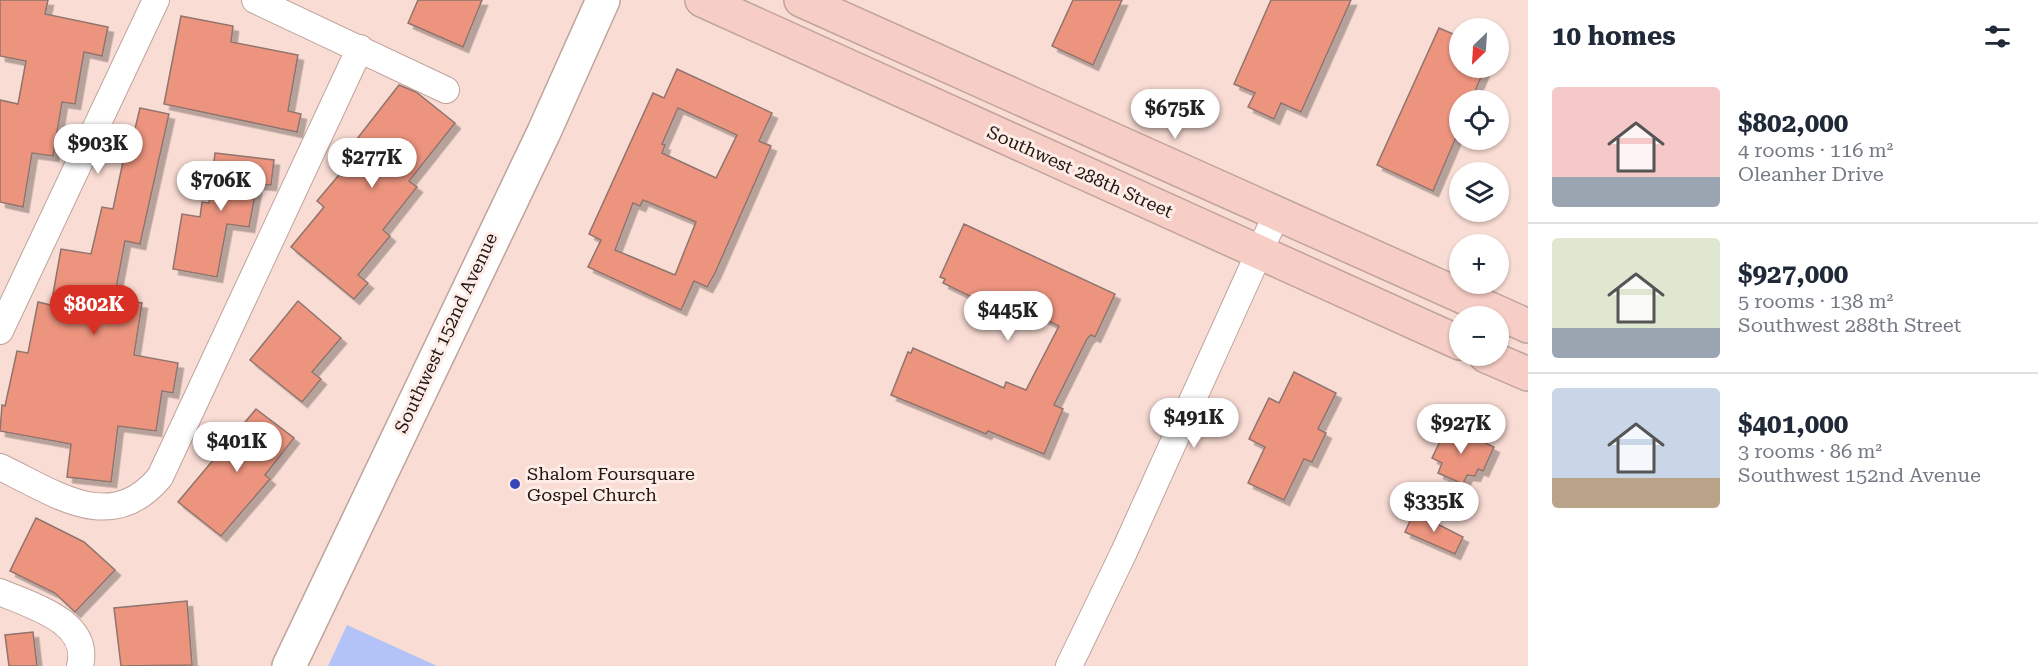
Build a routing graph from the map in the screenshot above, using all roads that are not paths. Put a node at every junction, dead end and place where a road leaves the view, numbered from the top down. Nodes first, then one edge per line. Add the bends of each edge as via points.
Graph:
1 (156, 0) edge
2 (255, 0) edge
3 (603, 0) edge
4 (702, 0) edge
5 (801, 0) edge
6 (360, 48) junction
7 (446, 90) dead end
8 (1003, 90) junction
9 (985, 129) junction
10 (1277, 213) junction
11 (1260, 254) junction
12 (1528, 326) edge
13 (0, 331) edge
14 (1449, 339) edge
15 (1509, 366) edge
16 (1528, 374) edge
17 (0, 467) edge
18 (0, 592) edge
19 (81, 666) edge
20 (289, 666) edge
21 (1069, 666) edge

1 - 13 street
2 - 6 street
3 - 20 street, Southwest 152nd Avenue
4 - 9 main road, Southwest 288th Street
5 - 8 main road
6 - 7 street
6 - 17 street via 160,477 147,492 128,504 106,508 81,505
8 - 9 main road
8 - 10 main road
9 - 11 main road, Southwest 288th Street
10 - 11 street
10 - 12 main road
11 - 14 main road, Southwest 288th Street
11 - 21 street
15 - 16 main road
18 - 19 street via 70,627 78,640

